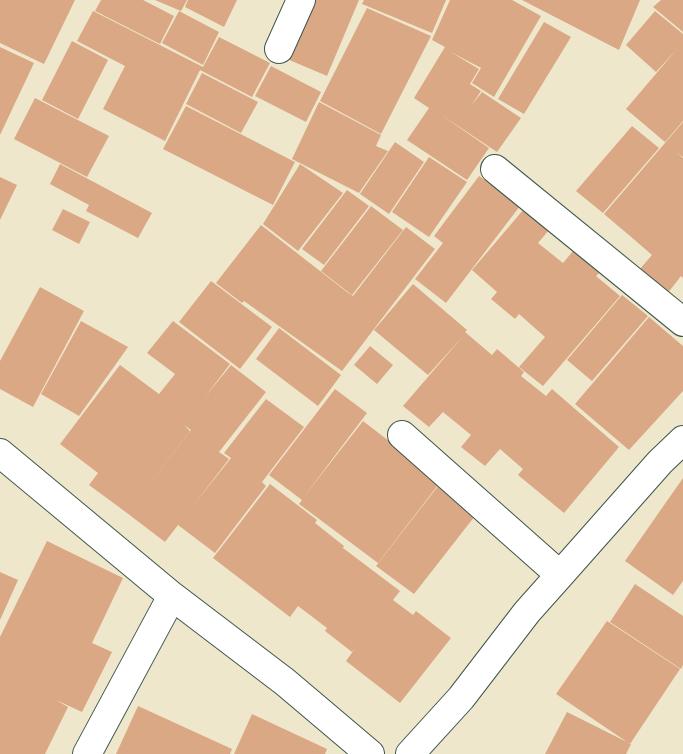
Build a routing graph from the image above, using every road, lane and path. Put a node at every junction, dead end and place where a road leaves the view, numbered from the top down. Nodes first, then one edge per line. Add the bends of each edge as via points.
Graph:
1 (301, 0) edge
2 (279, 49) dead end
3 (495, 169) dead end
4 (683, 322) edge
5 (402, 435) dead end
6 (683, 440) edge
7 (0, 453) edge
8 (560, 575) junction
9 (172, 596) junction
10 (87, 754) edge
11 (370, 754) edge
12 (410, 754) edge

1 - 2 street
3 - 4 street
5 - 8 street
6 - 8 street
7 - 9 street
8 - 12 street via 527,612 461,698
9 - 10 street
9 - 11 street via 285,682

